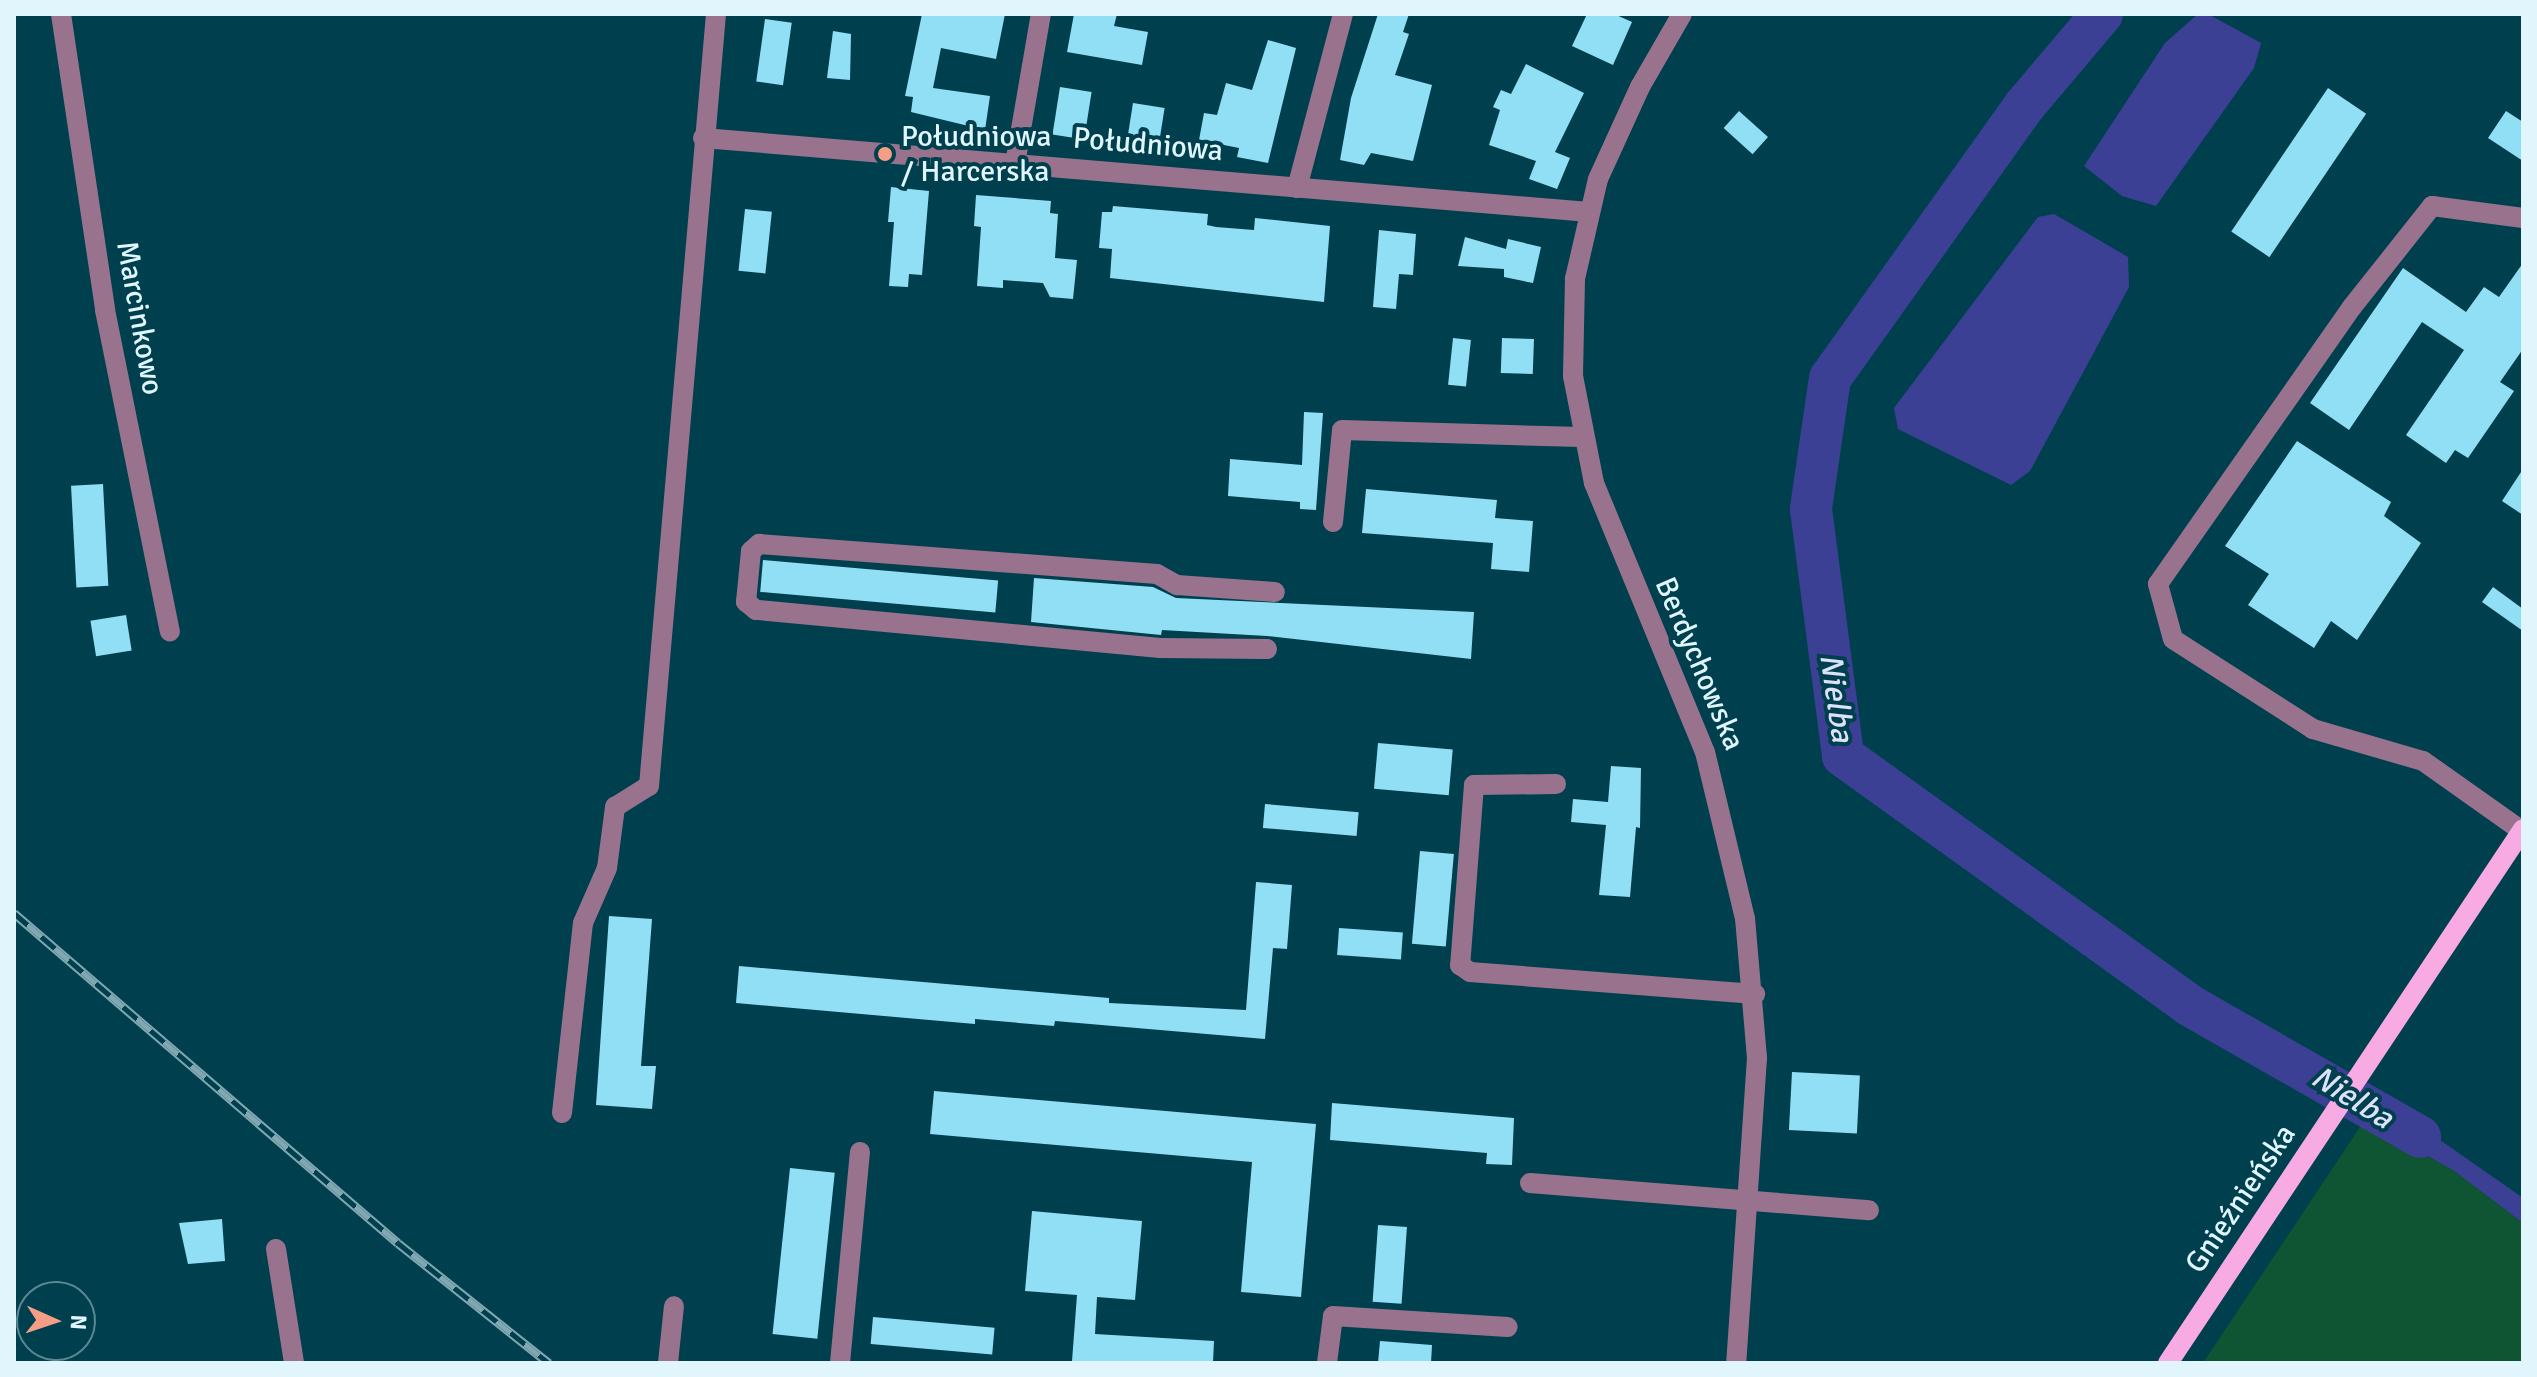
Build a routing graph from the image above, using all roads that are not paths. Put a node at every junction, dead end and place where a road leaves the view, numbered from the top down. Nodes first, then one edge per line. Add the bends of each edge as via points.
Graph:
1 (61, 14) edge
2 (716, 14) edge
3 (1041, 14) edge
4 (1343, 14) edge
5 (1682, 14) edge
6 (703, 138) junction
7 (1015, 164) junction
8 (1297, 188) junction
9 (1589, 212) junction
10 (2523, 218) edge
11 (1581, 437) junction
12 (1333, 522) dead end
13 (1275, 592) dead end
14 (170, 631) dead end
15 (1267, 649) dead end
16 (1556, 784) dead end
17 (2522, 830) edge
18 (1755, 994) junction
19 (562, 1113) dead end
20 (860, 1152) dead end
21 (1530, 1183) dead end
22 (1749, 1202) junction
23 (1869, 1210) dead end
24 (276, 1249) dead end
25 (674, 1306) dead end
26 (1508, 1327) dead end
27 (294, 1363) edge
28 (668, 1363) edge
29 (840, 1363) edge
30 (1327, 1363) edge
31 (1736, 1363) edge
32 (2168, 1363) edge

1 - 14 street, Marcinkowo via 105,310
2 - 6 street
3 - 7 street
4 - 8 street
5 - 9 street, Berdychowska via 1609,149
6 - 7 street, Południowa
6 - 19 street via 649,786 615,807 607,868 583,923
7 - 8 street, Południowa
8 - 9 street, Południowa
9 - 11 street, Berdychowska via 1572,322
10 - 17 street via 2432,206 2352,307 2158,584 2173,639 2313,729 2423,761
11 - 12 street via 1342,430
11 - 18 street, Berdychowska via 1614,540 1719,795
13 - 15 street via 1177,585 1157,574 759,544 751,551 746,602 756,610 1160,648
16 - 18 street via 1474,785 1460,965 1470,972
17 - 32 main road, Gnieźnieńska
18 - 22 street, Berdychowska via 1756,1122
20 - 29 street
21 - 22 street
22 - 23 street
22 - 31 street, Berdychowska
24 - 27 street
25 - 28 street
26 - 30 street via 1333,1316

